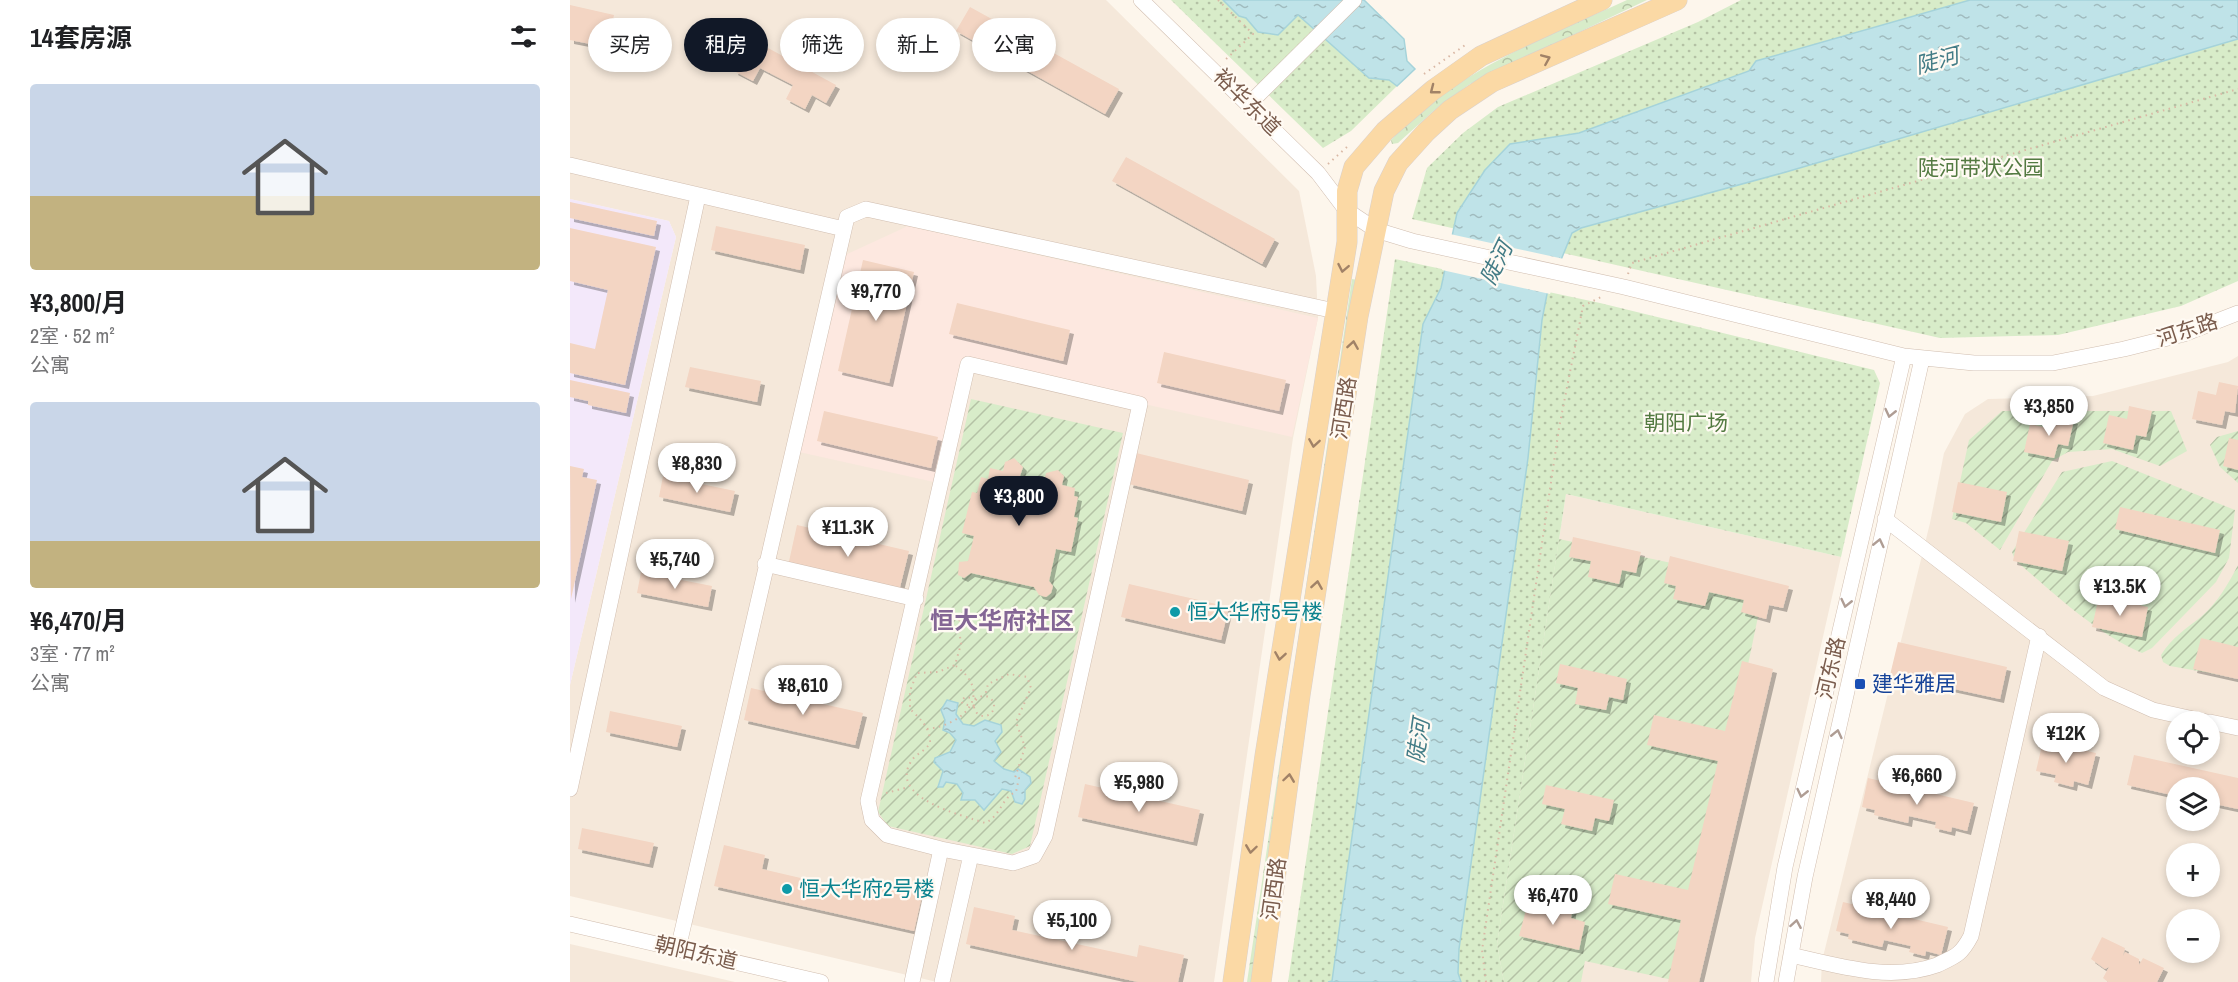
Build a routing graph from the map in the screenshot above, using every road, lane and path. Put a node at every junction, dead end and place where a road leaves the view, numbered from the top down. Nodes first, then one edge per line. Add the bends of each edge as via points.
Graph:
1 (1141, 0) edge
2 (1218, 0) edge
3 (1354, 0) edge
4 (1602, 0) edge
5 (1677, 0) edge
6 (1223, 61) dead end
7 (2238, 89) edge
8 (1249, 104) junction
9 (570, 165) edge
10 (698, 196) junction
11 (1346, 210) junction
12 (844, 229) junction
13 (1376, 230) junction
14 (1412, 241) joint
15 (1624, 287) junction
16 (1335, 310) junction
17 (2238, 314) edge
18 (1904, 356) junction
19 (1923, 359) junction
20 (1885, 519) junction
21 (765, 564) junction
22 (916, 599) junction
23 (965, 617) dead end
24 (2039, 636) junction
25 (955, 665) junction
26 (985, 696) junction
27 (977, 699) junction
28 (974, 706) junction
29 (2166, 713) edge
30 (2220, 724) edge
31 (2238, 728) edge
32 (927, 729) junction
33 (910, 787) junction
34 (570, 789) edge
35 (885, 792) dead end
36 (941, 849) junction
37 (971, 855) junction
38 (570, 924) edge
39 (678, 948) junction
40 (1791, 955) junction
41 (821, 982) edge
42 (912, 982) edge
43 (942, 982) edge
44 (1233, 982) edge
45 (1261, 982) edge
46 (1486, 982) edge
47 (1766, 982) edge
48 (1786, 982) edge

1 - 8 street, 裕华东道
2 - 6 path via 1253,34
3 - 8 street
4 -> 11 main road, 河西路 via 1481,56 1433,90 1385,131 1354,167
13 -> 5 main road, 河西路 via 1384,190 1398,163 1450,110 1492,82
7 - 15 path via 1632,263
8 - 11 street, 裕华东道 via 1318,173
9 - 10 street
10 - 12 street
10 - 34 street
11 - 13 street, 裕华东道
11 -> 16 main road, 河西路 via 1347,243
12 - 16 street via 847,217 866,209
12 - 21 street
13 - 14 street, 裕华东道
45 -> 13 main road, 河西路 via 1358,316
14 - 15 street, 河东路
15 - 18 street, 河东路
15 - 46 path via 1583,306 1535,581 1482,950
16 -> 44 main road, 河西路 via 1264,756
17 - 19 street, 河东路 via 2124,350 2054,363
18 - 19 street, 河东路
18 -> 47 street, 河东路 via 1785,867
19 - 20 street, 河东路
20 - 24 street
40 -> 20 street, 河东路
21 - 22 street
21 - 39 street
22 - 36 street via 868,801 872,820 887,835
22 - 37 street via 968,364 1140,404 1045,836 1034,856 1013,863
23 - 25 path via 958,621 961,645
24 - 29 street via 2104,688
24 - 40 street via 1971,936 1962,953 1918,974 1889,977
25 - 32 path via 969,675 973,684 964,715 944,727
25 - 32 path via 938,672 917,673 910,691 910,709
26 - 27 path
26 - 28 path via 993,705 990,713 980,715
26 - 33 path via 988,684 1009,674 1027,677 1031,688 1016,722 1025,747 1017,767 1016,792 1008,795 996,818 985,823 919,797
27 - 28 path
27 - 28 path via 965,697 961,701
30 - 31 street
32 - 33 path via 930,744 910,762
33 - 35 path
36 - 37 street
36 - 42 street
37 - 43 street
38 - 39 street, 朝阳东道
39 - 41 street, 朝阳东道
40 - 48 street, 河东路

